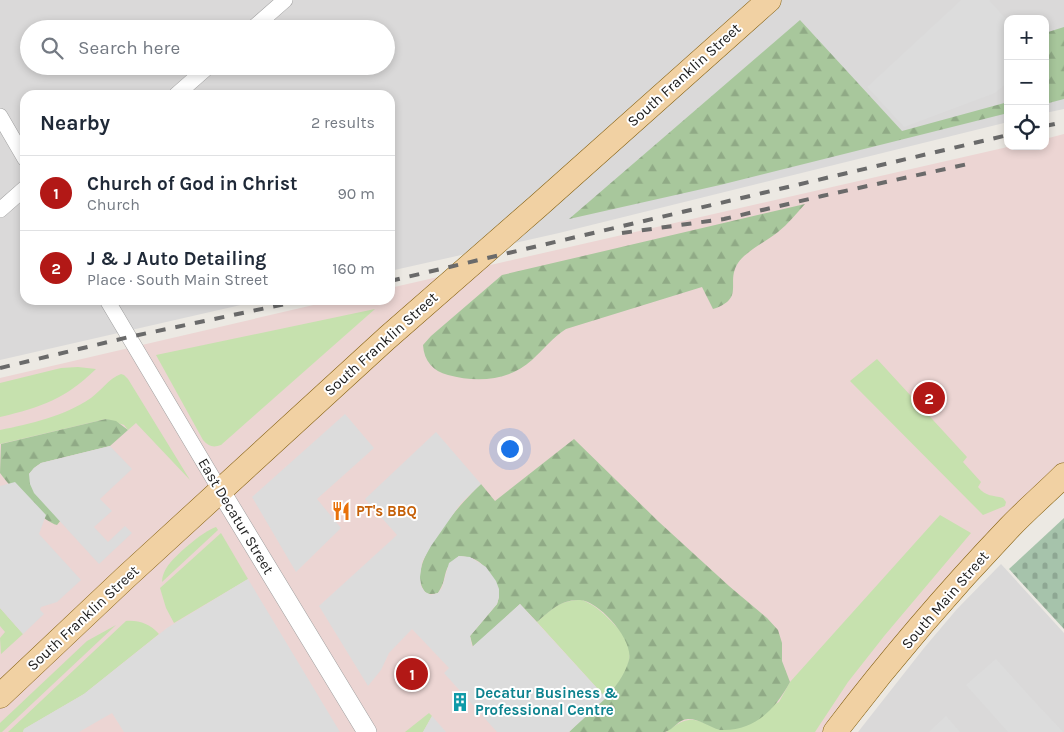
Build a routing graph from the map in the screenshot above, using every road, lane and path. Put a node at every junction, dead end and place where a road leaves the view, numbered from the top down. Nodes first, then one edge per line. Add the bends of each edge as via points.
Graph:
1 (285, 0) edge
2 (769, 0) edge
3 (262, 20) edge
4 (199, 75) edge
5 (182, 90) edge
6 (0, 116) edge
7 (20, 150) edge
8 (20, 192) edge
9 (0, 210) edge
10 (110, 305) edge
11 (1064, 475) edge
12 (220, 490) junction
13 (0, 696) edge
14 (367, 732) edge
15 (835, 732) edge

1 - 3 street
2 - 12 main road, South Franklin Street via 386,338
4 - 5 street
6 - 7 street
8 - 9 street
10 - 12 street, East Decatur Street
11 - 15 main road, South Main Street via 946,596
12 - 13 main road, South Franklin Street
12 - 14 street, East Decatur Street

